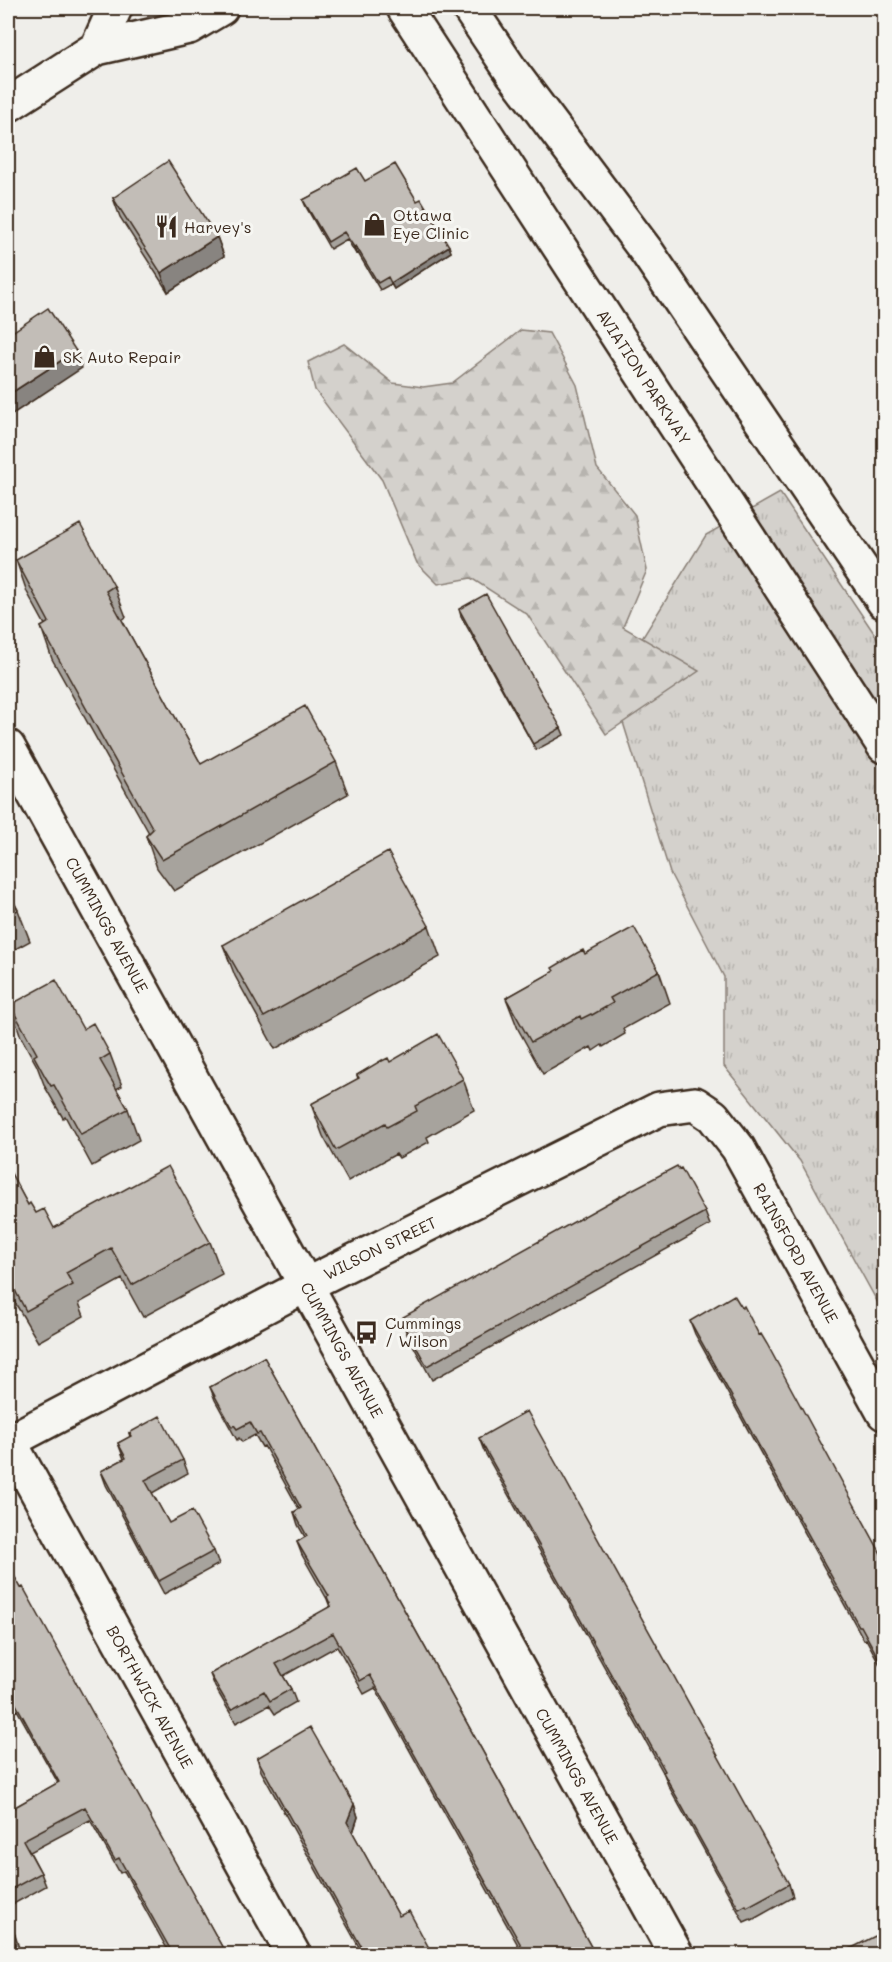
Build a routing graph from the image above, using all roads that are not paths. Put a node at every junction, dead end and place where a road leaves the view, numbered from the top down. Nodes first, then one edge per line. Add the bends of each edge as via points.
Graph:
1 (115, 8) edge
2 (221, 8) edge
3 (389, 8) edge
4 (404, 8) edge
5 (470, 8) edge
6 (484, 8) edge
7 (97, 48) junction
8 (433, 52) junction
9 (512, 72) junction
10 (8, 105) edge
11 (885, 602) edge
12 (885, 746) edge
13 (8, 747) edge
14 (694, 1104) joint
15 (306, 1285) junction
16 (885, 1413) edge
17 (8, 1441) edge
18 (293, 1954) edge
19 (676, 1954) edge

1 - 7 street
2 - 7 street via 189,27
3 - 8 street
4 - 8 street, AVIATION PARKWAY
5 - 9 street
6 - 9 street
7 - 10 street
8 - 12 street, AVIATION PARKWAY
9 - 11 street via 648,252
13 - 15 street, CUMMINGS AVENUE
14 - 15 street, WILSON STREET via 659,1109
14 - 16 street, RAINSFORD AVENUE via 713,1116 738,1148
15 - 17 street, WILSON STREET
15 - 19 street, CUMMINGS AVENUE
17 - 18 street, BORTHWICK AVENUE

